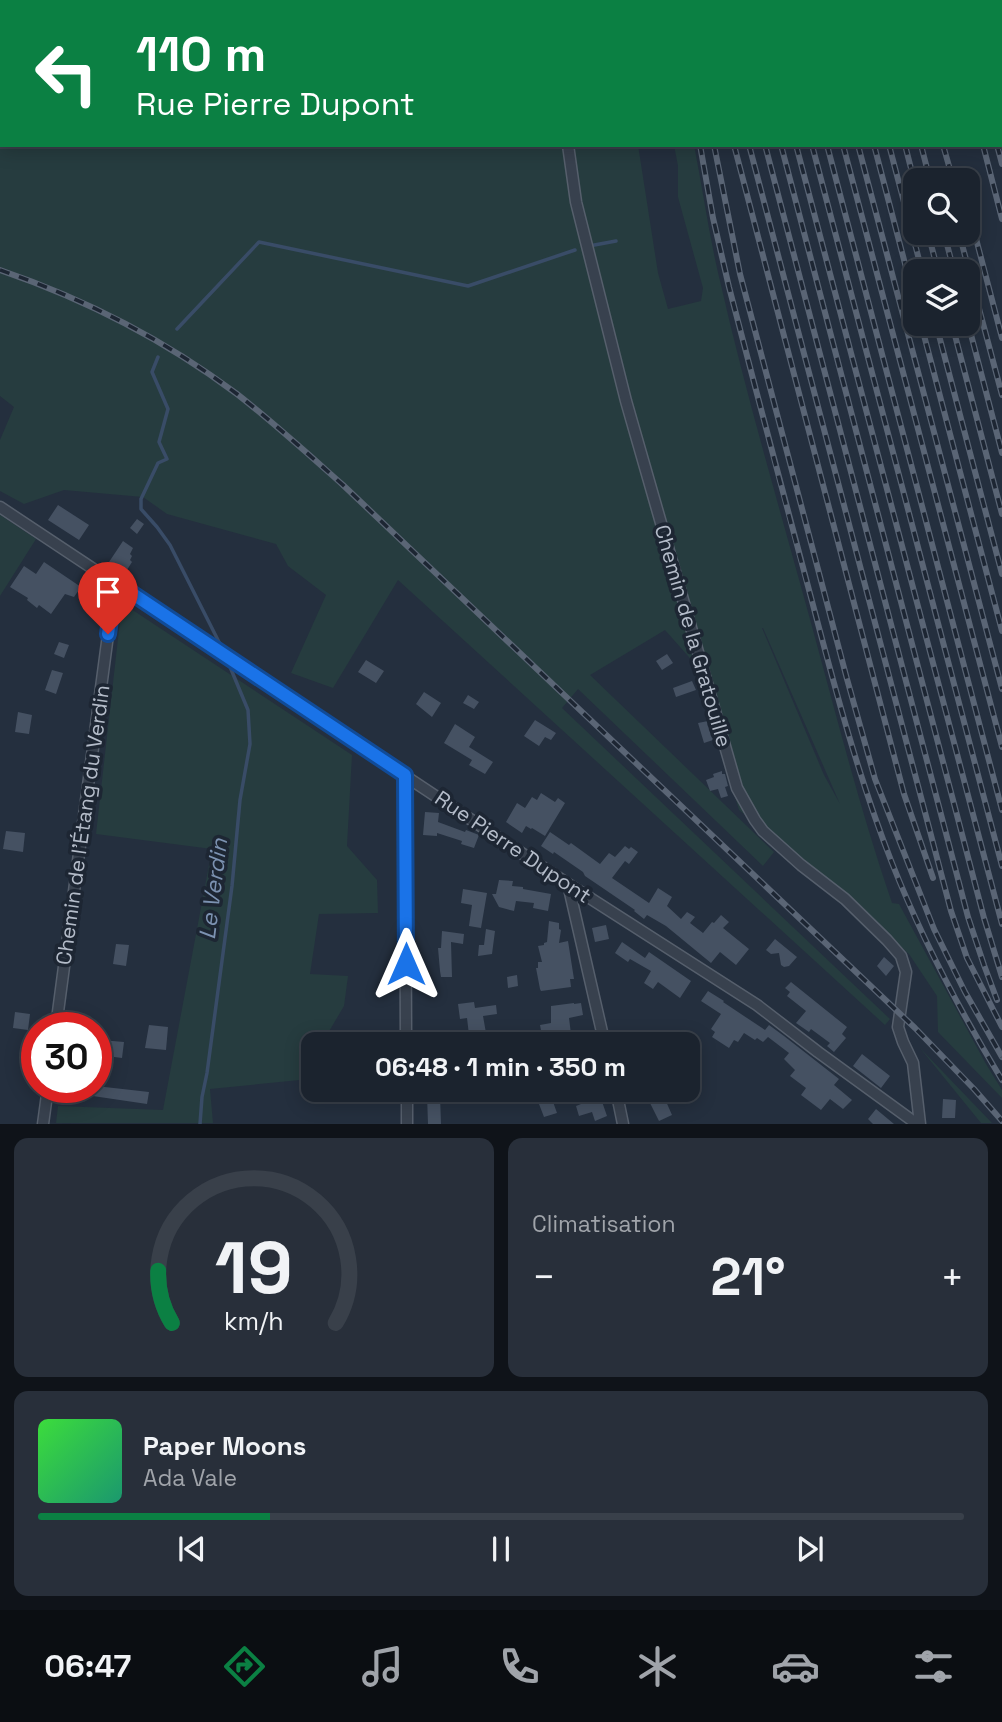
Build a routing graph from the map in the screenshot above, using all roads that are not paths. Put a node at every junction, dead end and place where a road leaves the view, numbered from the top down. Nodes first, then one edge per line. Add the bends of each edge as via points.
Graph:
1 (568, 147) edge
2 (0, 507) edge
3 (115, 582) junction
4 (405, 775) junction
5 (568, 884) junction
6 (58, 1012) edge
7 (406, 1032) edge
8 (602, 1032) edge
9 (407, 1102) edge
10 (618, 1102) edge
11 (46, 1103) edge
12 (43, 1124) edge
13 (407, 1124) edge
14 (623, 1124) edge
15 (918, 1124) edge

1 - 15 street, Chemin de la Gratouille via 576,202 626,401 737,788 763,831 845,899 901,956 906,972 898,1027 913,1063
2 - 3 street, Rue Pierre Dupont
3 - 4 street, Rue Pierre Dupont
3 - 6 street, Chemin de l'Étang du Verdin
4 - 5 street, Rue Pierre Dupont
4 - 7 street
5 - 8 street
5 - 15 street, Rue Pierre Dupont via 757,1005
9 - 13 street
10 - 14 street
11 - 12 street

